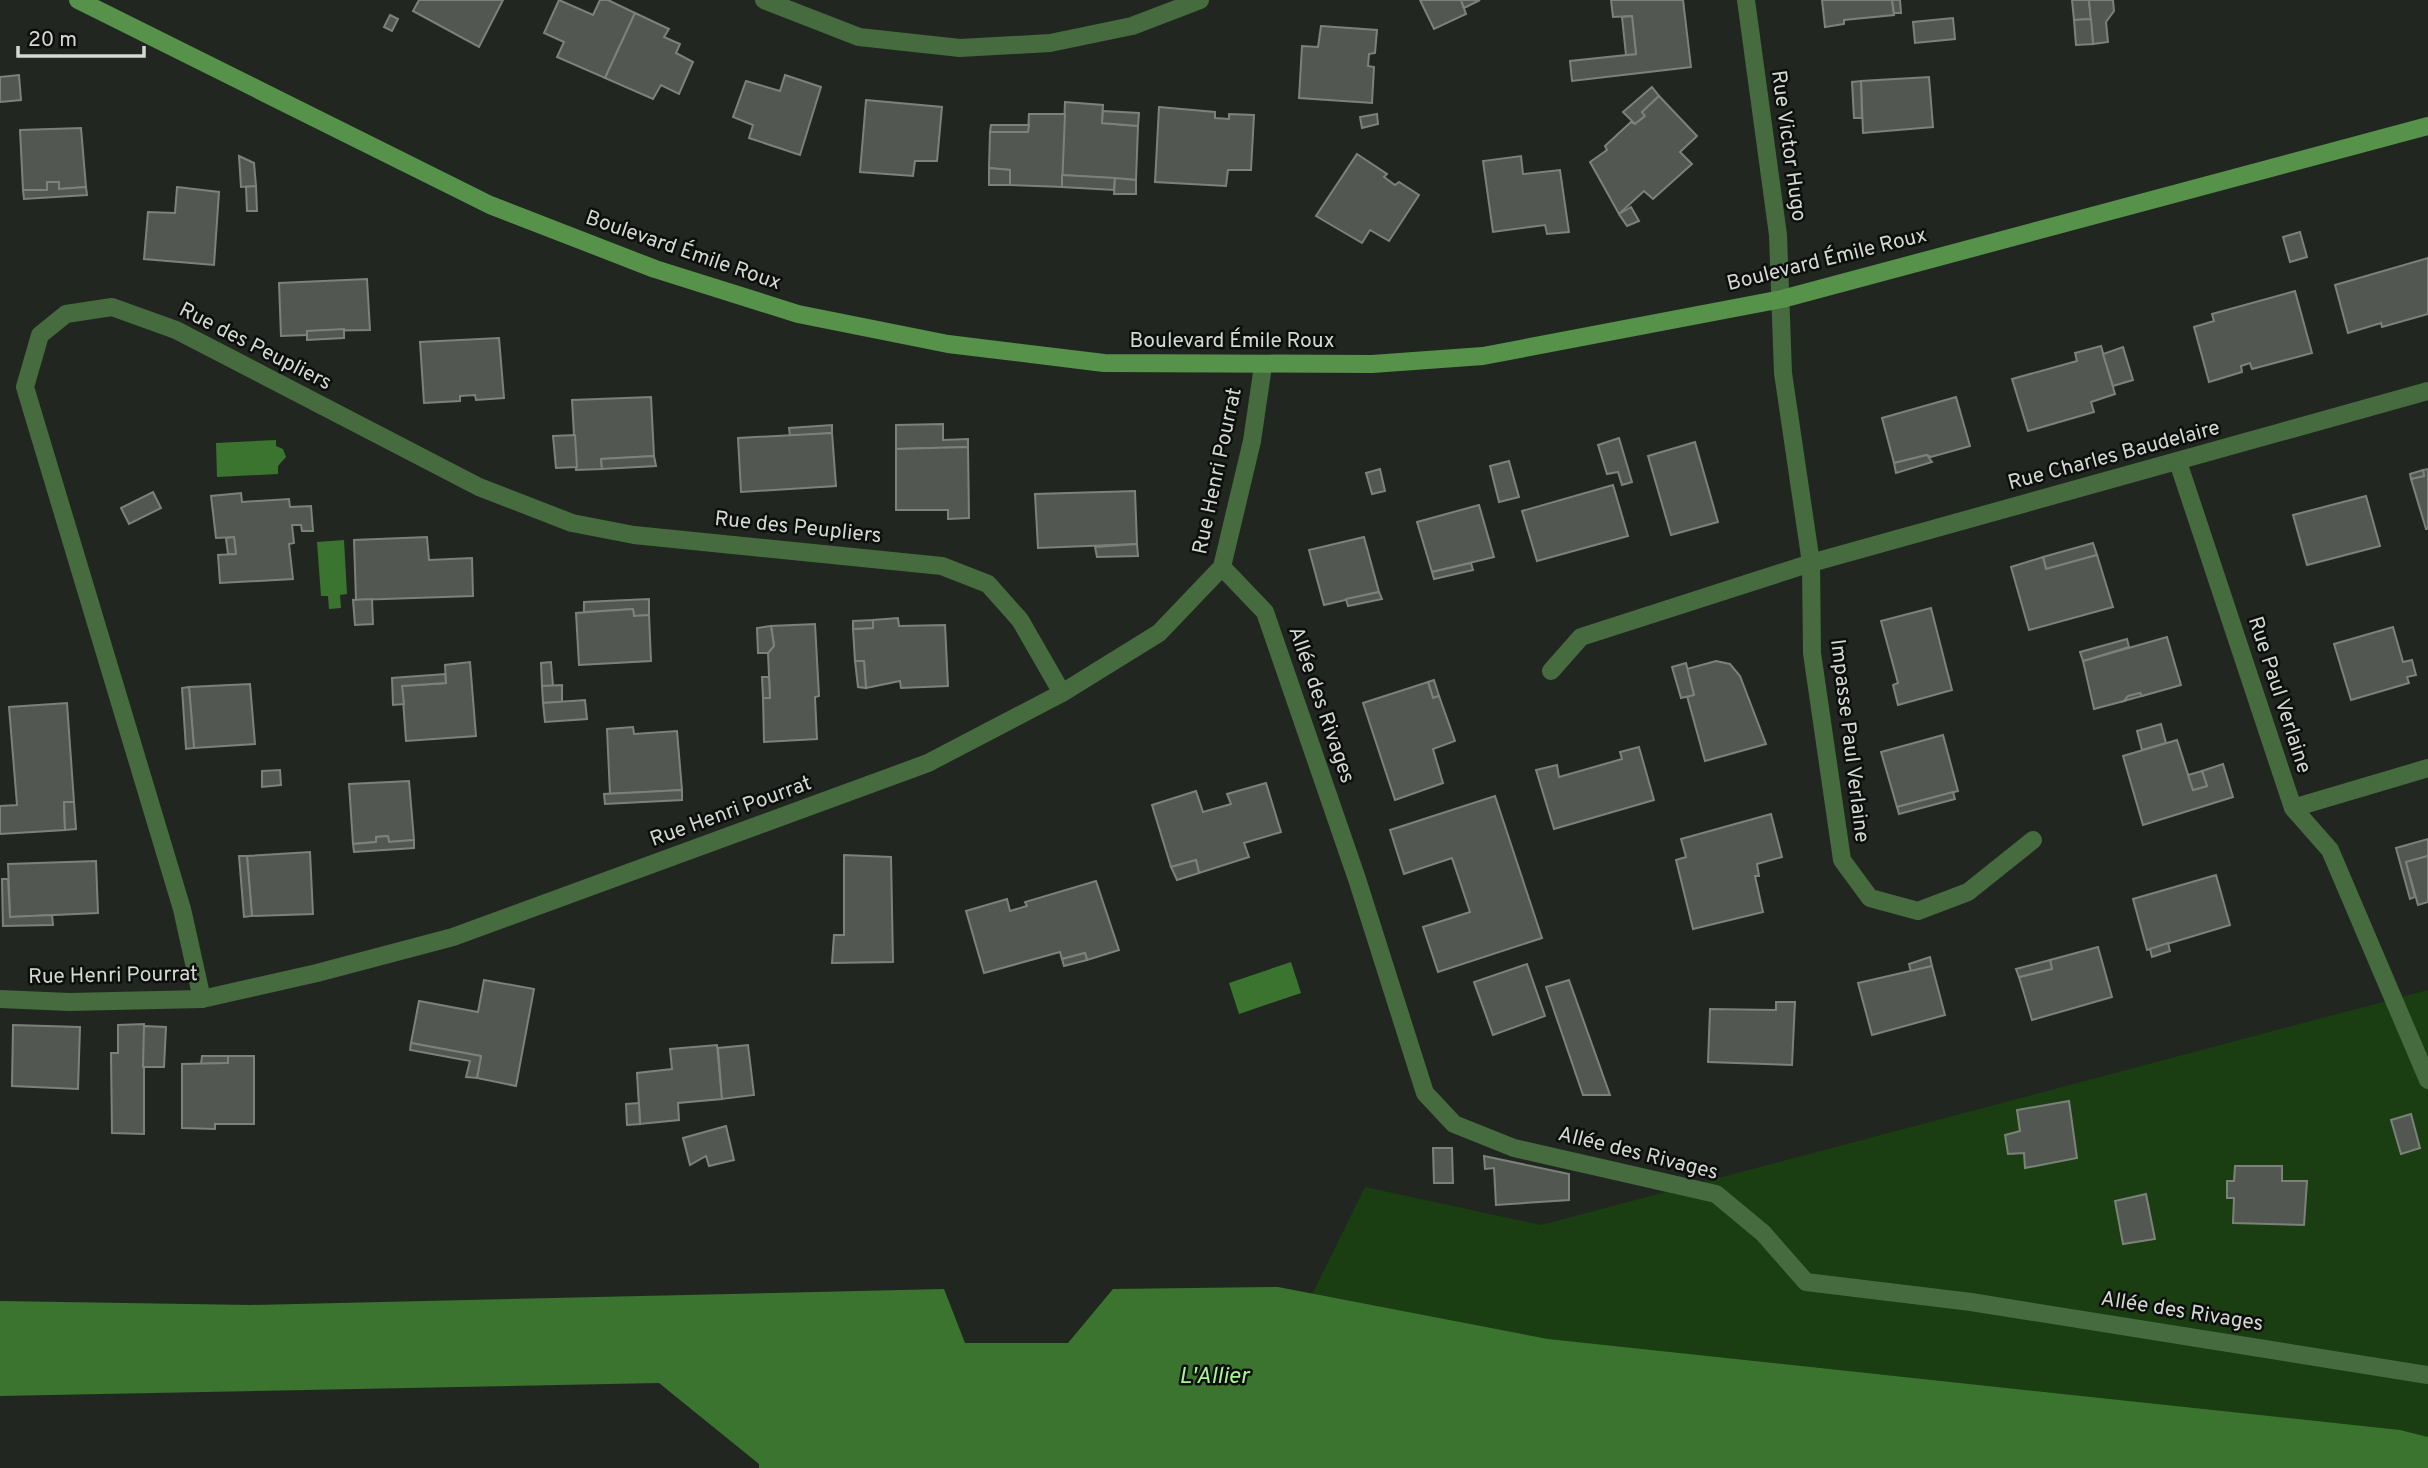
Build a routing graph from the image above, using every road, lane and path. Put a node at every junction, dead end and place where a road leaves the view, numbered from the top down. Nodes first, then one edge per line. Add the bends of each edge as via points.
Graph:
1 (78, 0) edge
2 (764, 0) edge
3 (1200, 0) edge
4 (1746, 0) edge
5 (2428, 125) edge
6 (1782, 299) junction
7 (1263, 366) junction
8 (2428, 391) edge
9 (2178, 463) junction
10 (1811, 563) junction
11 (1222, 567) junction
12 (1551, 671) dead end
13 (1062, 693) junction
14 (2428, 768) edge
15 (2292, 808) junction
16 (2033, 841) dead end
17 (0, 999) edge
18 (202, 999) junction
19 (2428, 1080) edge
20 (2428, 1375) edge

1 - 7 main road, Boulevard Émile Roux via 491,205 654,269 798,314 948,344 1104,363
2 - 3 street via 859,37 960,48 1050,43 1132,26
4 - 6 street, Rue Victor Hugo via 1778,235
5 - 6 main road, Boulevard Émile Roux
6 - 7 main road, Boulevard Émile Roux via 1483,356
6 - 10 street via 1783,373
7 - 11 street, Rue Henri Pourrat via 1252,441
8 - 9 street, Rue Charles Baudelaire
9 - 10 street, Rue Charles Baudelaire
9 - 15 street, Rue Paul Verlaine
10 - 12 street, Rue Charles Baudelaire via 1581,637
10 - 16 street, Impasse Paul Verlaine via 1812,653 1842,860 1870,898 1918,911 1968,892
11 - 13 street, Rue Henri Pourrat via 1159,633
11 - 20 street, Allée des Rivages via 1265,612 1425,1093 1454,1124 1514,1148 1716,1194 1763,1233 1807,1282 1984,1304
13 - 18 street, Rue Henri Pourrat via 928,763 453,937
13 - 18 street, Rue des Peupliers via 1020,620 988,584 954,570 572,523 479,487 176,330 112,307 66,314 40,335 25,387 181,909
14 - 15 street, Rue Paul Verlaine
15 - 19 street via 2330,850
17 - 18 street, Rue Henri Pourrat

